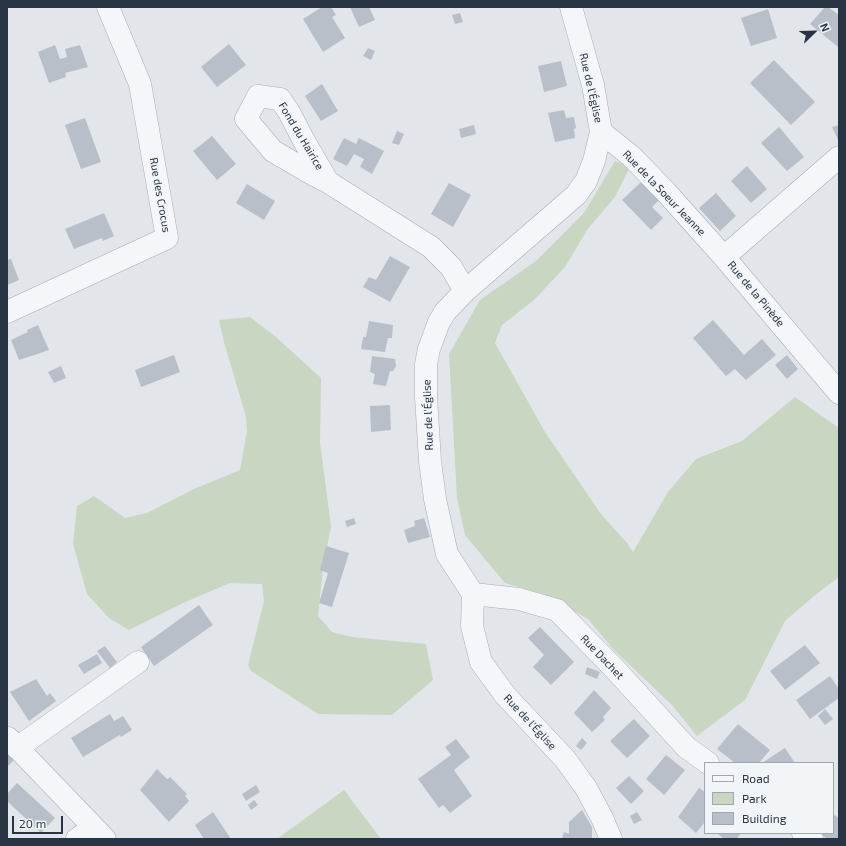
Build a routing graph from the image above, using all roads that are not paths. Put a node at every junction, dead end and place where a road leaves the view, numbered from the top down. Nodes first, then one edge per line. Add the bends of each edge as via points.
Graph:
1 (108, 7) edge
2 (571, 7) edge
3 (601, 132) junction
4 (839, 157) edge
5 (328, 182) dead end
6 (724, 257) junction
7 (465, 291) junction
8 (7, 312) edge
9 (839, 393) edge
10 (473, 594) junction
11 (138, 662) dead end
12 (12, 742) edge
13 (707, 762) edge
14 (92, 835) edge
15 (611, 839) edge

1 - 8 street, Rue des Crocus via 140,84 167,238
2 - 3 street, Rue de l'Église via 593,85
3 - 6 street, Rue de la Soeur Jeanne via 631,156
3 - 7 street, Rue de l'Église via 594,161 586,181 576,195
4 - 6 street, Rue de la Pinède
5 - 7 street, Fond du Hairice via 431,247 451,267
6 - 9 street, Rue de la Pinède
7 - 10 street, Rue de l'Église via 445,312 434,335 426,364 426,397 434,491 447,554
10 - 13 street, Rue Dachet via 519,599 557,610 686,747
10 - 15 street, Rue de l'Église via 472,626 481,662 510,700 565,759 586,788
11 - 12 street
12 - 14 street

